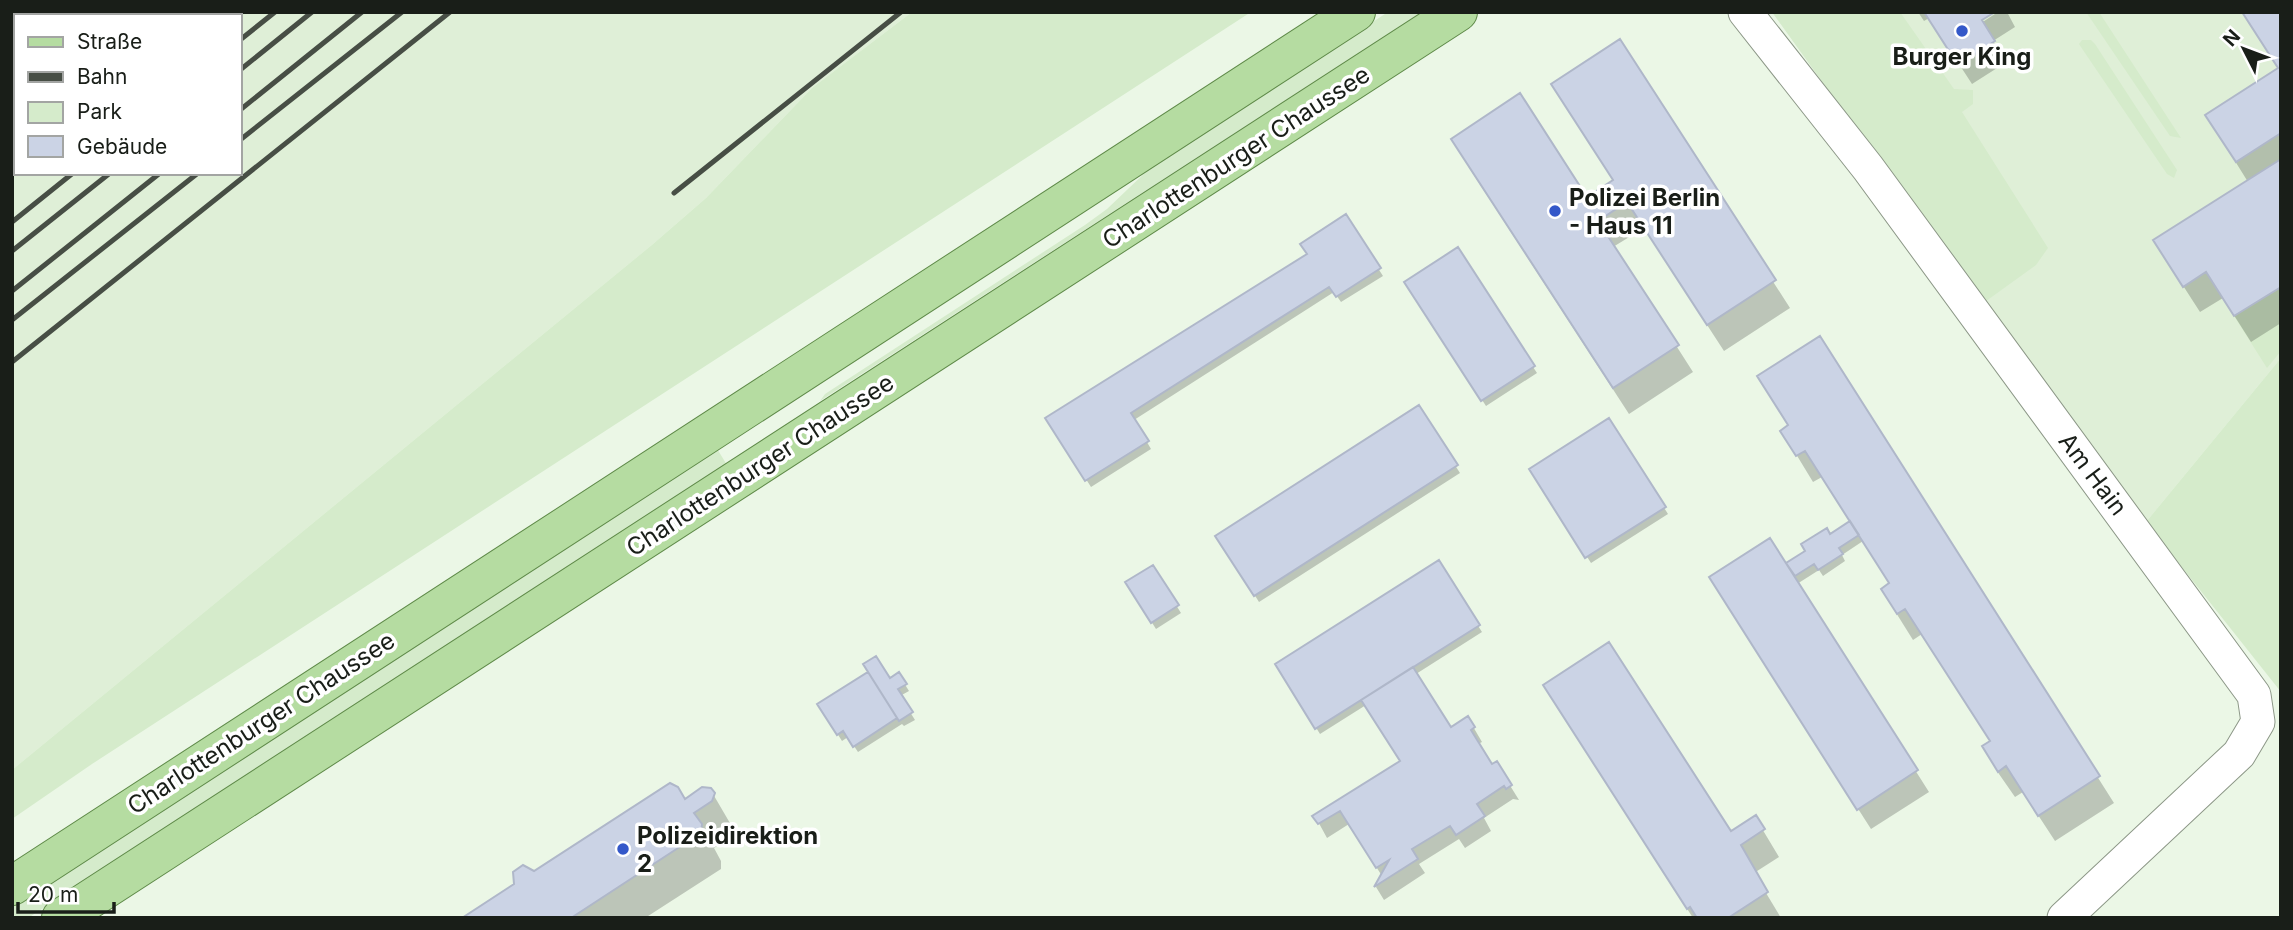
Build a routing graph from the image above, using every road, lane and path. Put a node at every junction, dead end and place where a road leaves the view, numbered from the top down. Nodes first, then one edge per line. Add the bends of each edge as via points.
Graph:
1 (1356, 12) edge
2 (1458, 12) edge
3 (1745, 12) edge
4 (12, 886) edge
5 (61, 918) edge
6 (2064, 918) edge

1 - 4 main road, Charlottenburger Chaussee
2 - 5 main road, Charlottenburger Chaussee
3 - 6 street, Am Hain via 1868,168 2254,695 2258,722 2238,754

